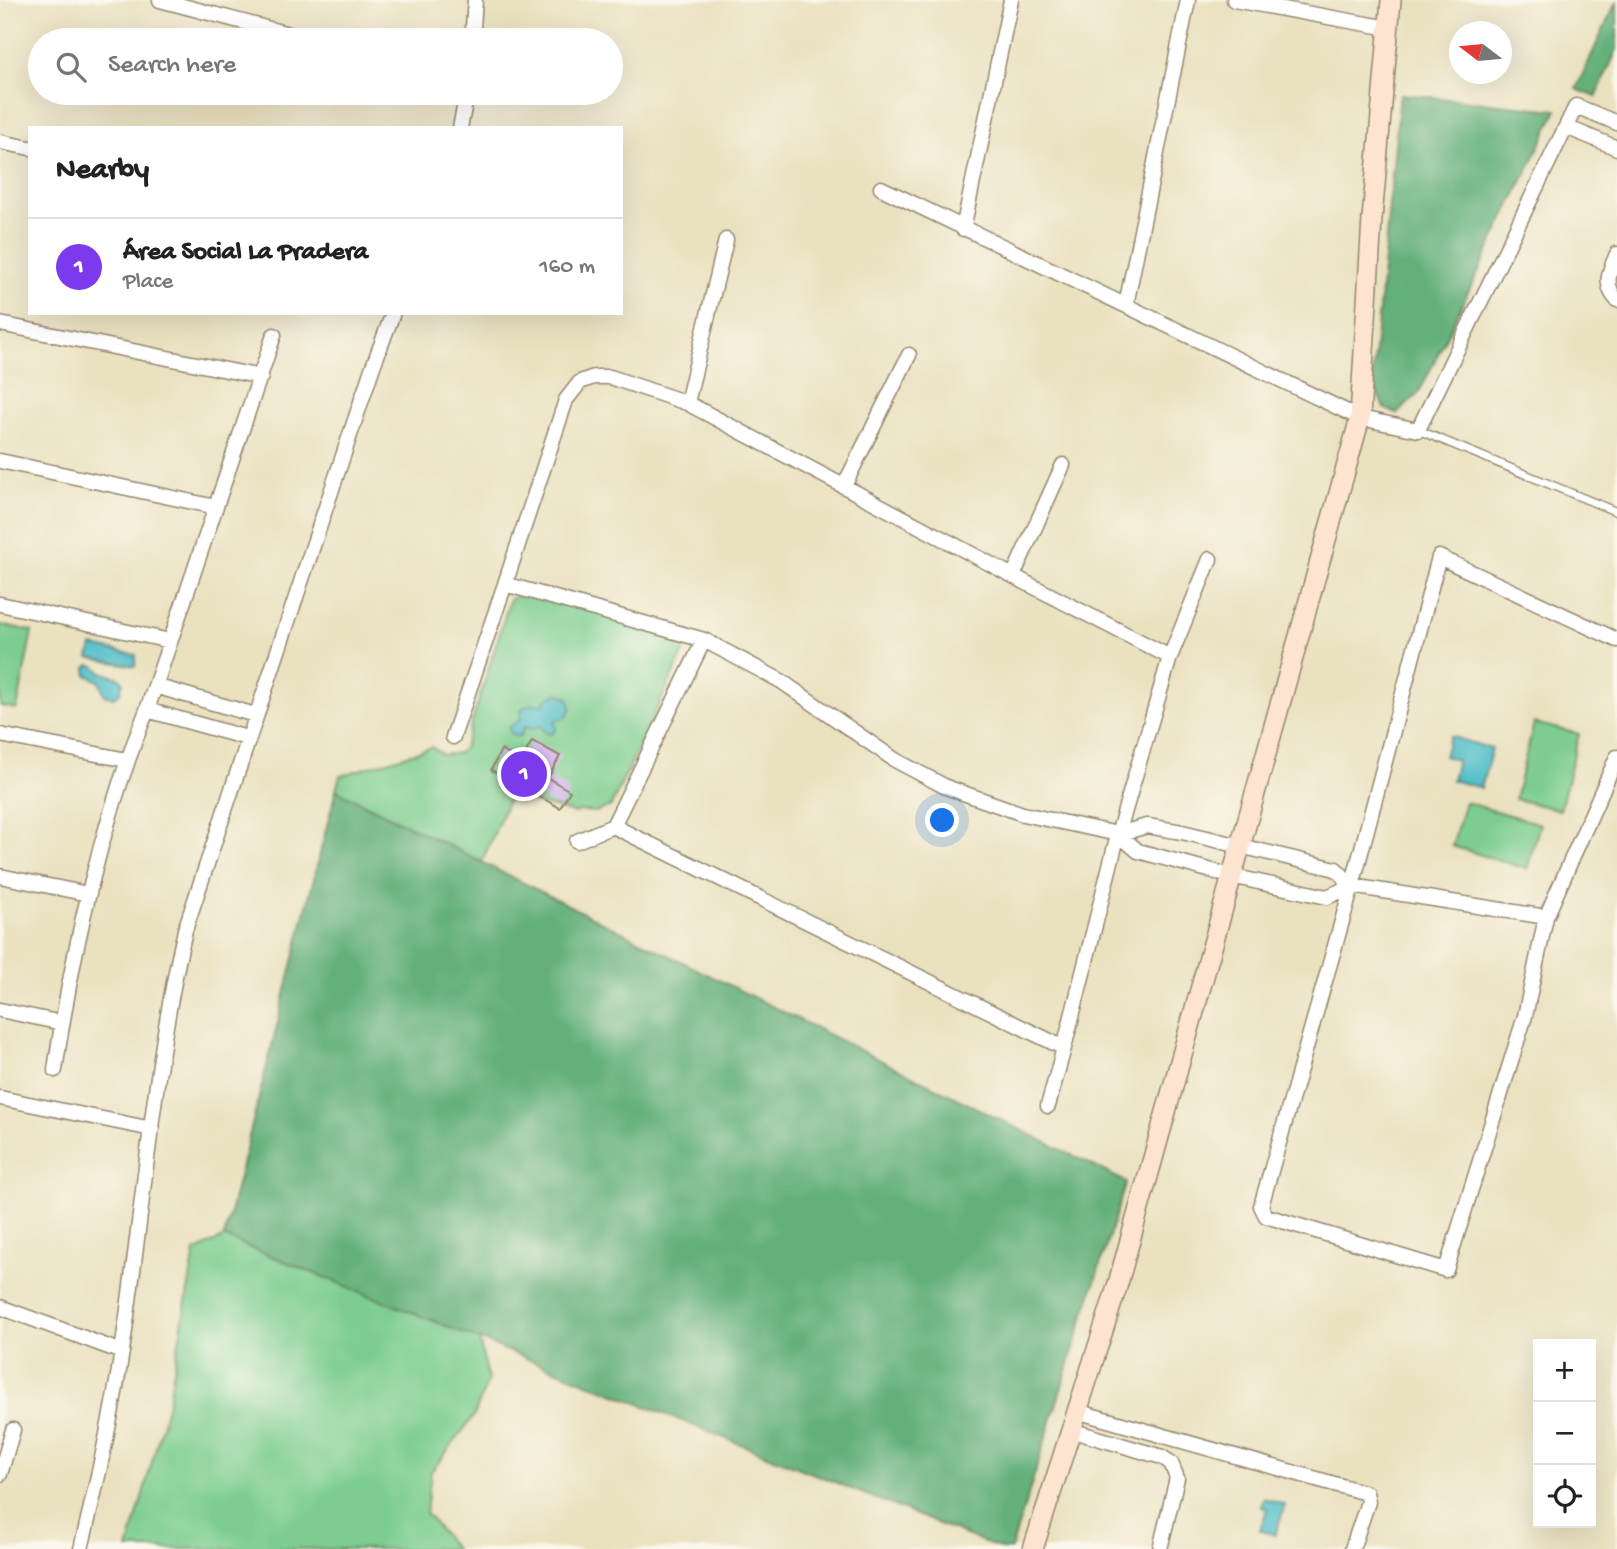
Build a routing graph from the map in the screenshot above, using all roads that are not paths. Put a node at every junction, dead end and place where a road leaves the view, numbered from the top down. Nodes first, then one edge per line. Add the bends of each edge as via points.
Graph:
1 (160, 0) edge
2 (475, 0) edge
3 (1012, 0) edge
4 (1188, 0) edge
5 (1234, 0) edge
6 (1391, 0) edge
7 (266, 28) edge
8 (473, 28) edge
9 (1389, 28) junction
10 (465, 105) edge
11 (1617, 123) edge
12 (460, 126) edge
13 (1566, 127) junction
14 (0, 142) edge
15 (28, 148) edge
16 (1617, 148) edge
17 (881, 188) dead end
18 (963, 229) junction
19 (726, 240) dead end
20 (1617, 254) edge
21 (1617, 300) edge
22 (1126, 305) junction
23 (392, 315) edge
24 (0, 324) edge
25 (274, 335) dead end
26 (909, 355) dead end
27 (261, 377) junction
28 (687, 404) junction
29 (1360, 418) junction
30 (1418, 430) junction
31 (0, 461) edge
32 (1063, 466) dead end
33 (844, 486) junction
34 (216, 507) junction
35 (1617, 512) edge
36 (1210, 559) dead end
37 (1013, 576) junction
38 (505, 584) junction
39 (0, 604) edge
40 (704, 640) junction
41 (1617, 640) edge
42 (170, 641) junction
43 (1170, 657) junction
44 (155, 686) junction
45 (147, 710) junction
46 (255, 715) junction
47 (0, 735) edge
48 (453, 737) dead end
49 (247, 738) junction
50 (1617, 757) edge
51 (127, 760) junction
52 (613, 826) junction
53 (1118, 834) junction
54 (577, 841) dead end
55 (1239, 846) junction
56 (0, 876) edge
57 (1231, 876) junction
58 (1352, 886) junction
59 (88, 894) junction
60 (1546, 917) junction
61 (0, 1010) edge
62 (62, 1023) junction
63 (1064, 1048) junction
64 (55, 1070) dead end
65 (0, 1098) edge
66 (1048, 1106) dead end
67 (152, 1129) junction
68 (0, 1307) edge
69 (122, 1352) junction
70 (1073, 1420) junction
71 (13, 1430) dead end
72 (0, 1474) edge
73 (81, 1549) edge
74 (1033, 1549) edge
75 (1160, 1549) edge
76 (1352, 1549) edge

1 - 7 street
2 - 8 street
3 - 18 street
4 - 22 street
5 - 9 street
6 - 9 street
9 - 29 street
10 - 12 street
11 - 13 street via 1576,106
13 - 16 street
13 - 30 street
14 - 15 street
17 - 18 street
18 - 22 street
19 - 28 street
20 - 21 street via 1608,273
22 - 29 street
23 - 46 street
24 - 27 street
25 - 27 street
26 - 33 street
27 - 34 street
28 - 33 street
28 - 38 street via 610,377 580,382 566,400
29 - 30 street
29 - 55 street
30 - 35 lane
31 - 34 street
32 - 37 street
33 - 37 street
34 - 42 street
36 - 43 street
37 - 43 street
38 - 40 street
38 - 48 street
39 - 42 street
40 - 52 street
40 - 53 street via 781,681 895,760 946,787 1023,814
41 - 58 street via 1439,556
42 - 44 street
43 - 53 street
44 - 45 street
44 - 46 street
45 - 49 street
45 - 51 street
46 - 49 street
47 - 51 street
49 - 67 street via 185,930
50 - 60 street
51 - 59 street
52 - 54 street
52 - 63 street
53 - 55 street via 1147,826
53 - 57 street via 1138,851
53 - 63 street
55 - 57 street
55 - 58 street via 1336,869
56 - 59 street
57 - 58 street via 1327,897
57 - 70 street via 1117,1287
58 - 60 street
58 - 60 street via 1262,1212 1446,1269 1525,1016
59 - 62 street
61 - 62 street
62 - 64 street
63 - 66 street
65 - 67 street
67 - 69 street
68 - 69 street
69 - 73 street
70 - 74 street
70 - 75 street via 1171,1462 1177,1478
70 - 76 street via 1366,1493 1368,1503
71 - 72 street

